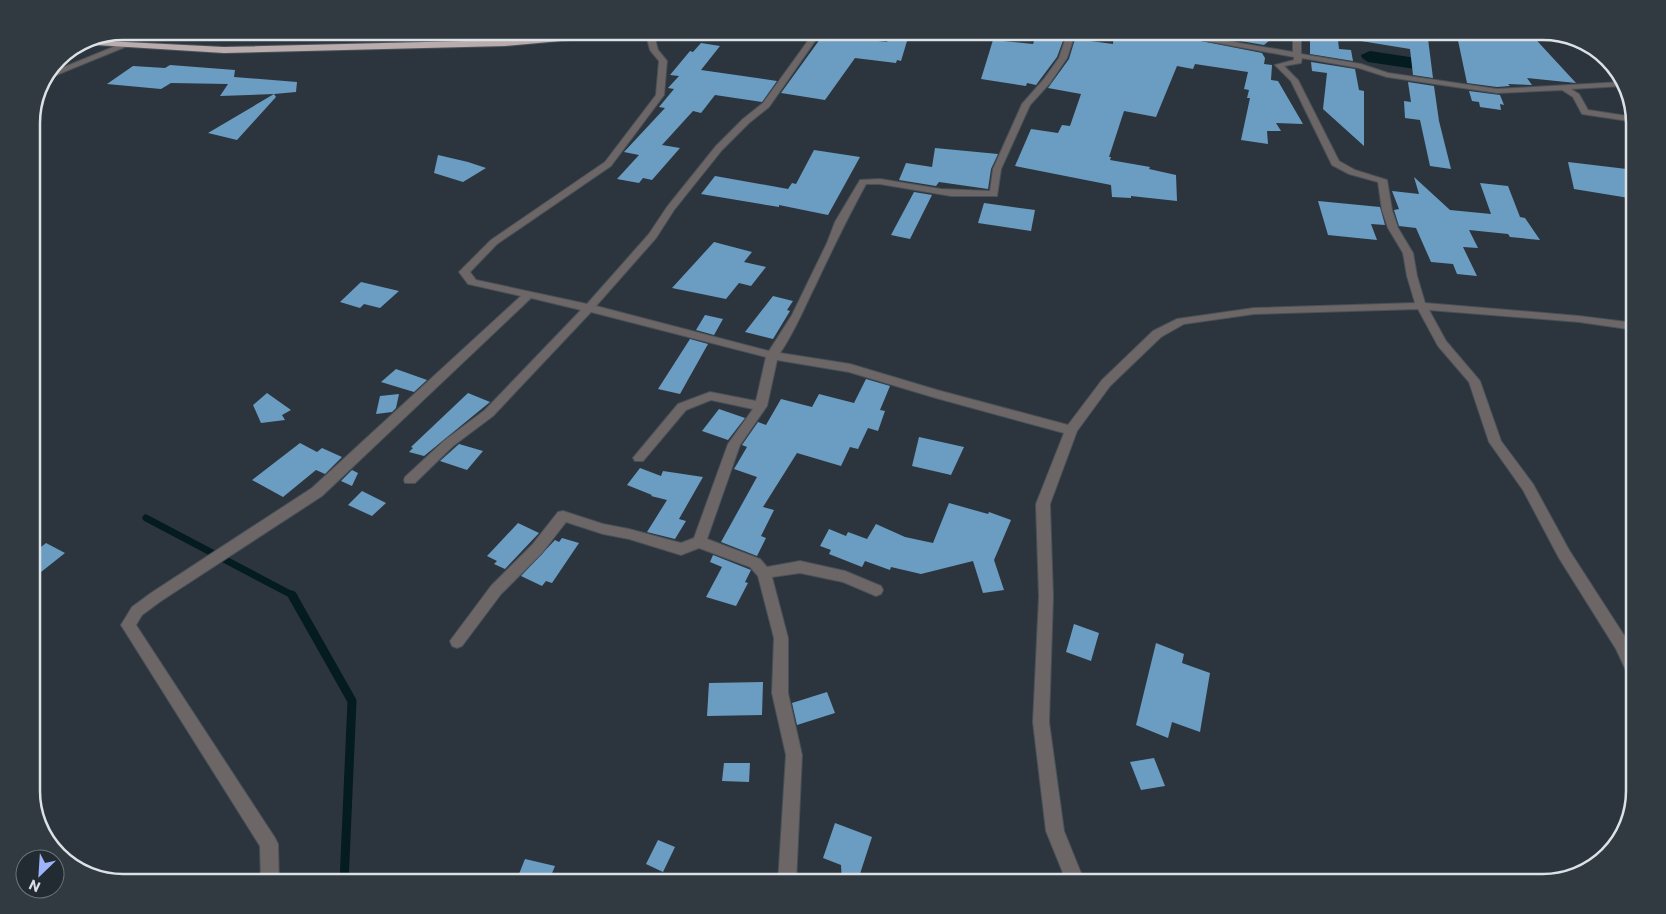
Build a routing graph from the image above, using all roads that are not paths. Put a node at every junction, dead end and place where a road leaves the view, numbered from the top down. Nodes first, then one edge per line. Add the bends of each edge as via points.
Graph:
1 (508, 40) edge
2 (538, 40) edge
3 (651, 40) edge
4 (813, 40) edge
5 (1069, 40) edge
6 (1209, 40) edge
7 (1296, 40) edge
8 (102, 43) edge
9 (505, 43) junction
10 (126, 45) junction
11 (1298, 55) junction
12 (57, 73) edge
13 (1616, 84) edge
14 (1563, 87) junction
15 (1626, 119) edge
16 (529, 295) junction
17 (1421, 306) junction
18 (589, 308) junction
19 (1626, 326) edge
20 (772, 355) junction
21 (761, 406) junction
22 (1071, 430) junction
23 (639, 458) dead end
24 (410, 480) dead end
25 (699, 542) junction
26 (764, 573) junction
27 (876, 590) dead end
28 (457, 641) dead end
29 (1626, 655) edge
30 (270, 874) edge
31 (787, 874) edge
32 (1072, 874) edge

1 - 9 street
2 - 9 highway
3 - 16 street via 654,50 663,61 660,95 608,164 494,242 464,272 472,282
4 - 18 street via 766,105 719,148 670,209 653,236
5 - 20 street via 1063,58 1026,104 997,169 994,194 974,195 875,180 863,182 840,222 797,315
6 - 11 street
7 - 11 street
8 - 10 highway
9 - 10 highway via 224,50
10 - 12 street
11 - 14 street via 1387,74 1497,91
11 - 17 street via 1298,61 1279,65 1294,80 1334,164 1382,180 1387,210 1393,228 1408,253
13 - 14 street
14 - 15 street via 1576,96 1585,112
16 - 18 street
16 - 30 street via 317,492 156,597 136,611 128,624 269,844
17 - 19 street via 1530,314
17 - 22 street via 1254,311 1181,321 1157,334 1106,382
17 - 29 street via 1442,343 1474,381 1496,442 1528,487 1564,554
18 - 20 street
18 - 24 street via 489,413 449,443
20 - 21 street
20 - 22 street via 850,368
21 - 23 street via 710,396 682,407
21 - 25 street via 734,444
22 - 32 street via 1043,504 1046,597 1040,722 1055,831
25 - 26 street via 755,563
25 - 28 street via 681,549 603,530 563,516 537,549 496,590
26 - 27 street via 800,567 845,577
26 - 31 street via 781,638 780,693 794,755

